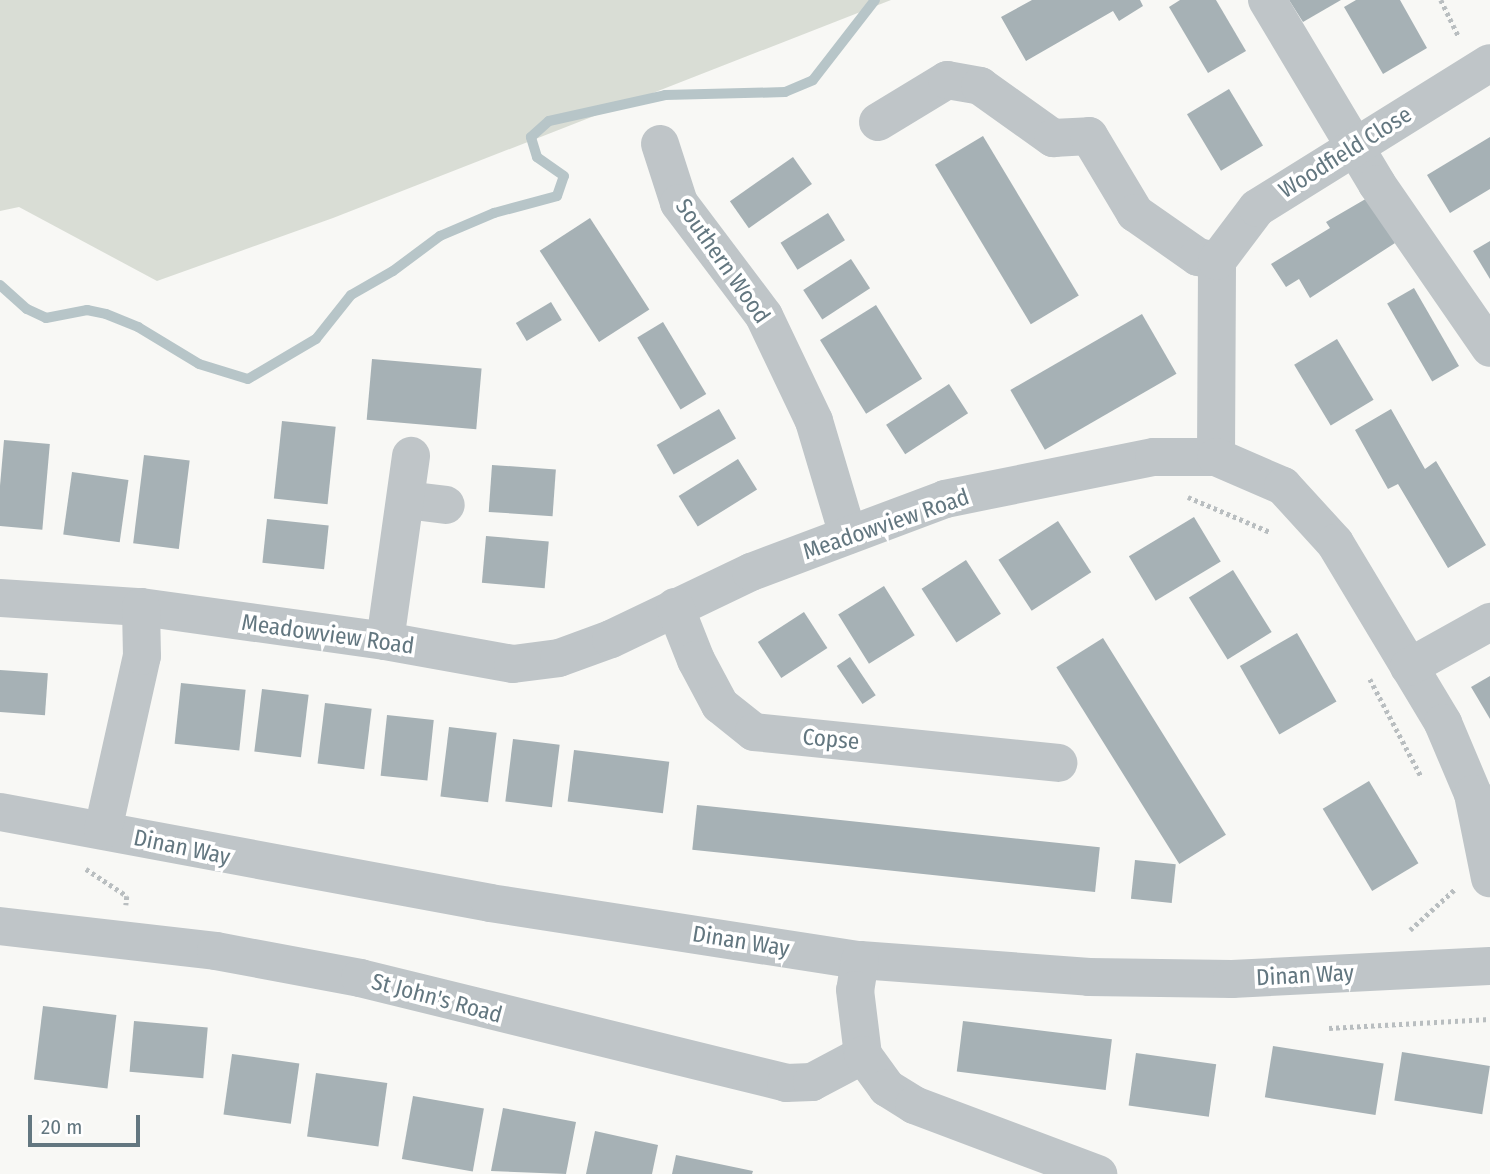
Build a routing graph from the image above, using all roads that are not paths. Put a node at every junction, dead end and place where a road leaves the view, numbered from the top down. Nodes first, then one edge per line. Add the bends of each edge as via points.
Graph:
1 (1267, 0) edge
2 (1490, 63) edge
3 (878, 122) dead end
4 (660, 144) dead end
5 (1354, 145) junction
6 (1217, 261) junction
7 (1490, 348) edge
8 (411, 456) dead end
9 (1216, 457) junction
10 (406, 500) junction
11 (446, 505) dead end
12 (848, 535) junction
13 (0, 597) edge
14 (141, 607) junction
15 (676, 607) junction
16 (1490, 622) edge
17 (385, 641) junction
18 (1409, 667) junction
19 (1058, 764) dead end
20 (0, 812) edge
21 (103, 830) junction
22 (1490, 877) edge
23 (0, 926) edge
24 (860, 960) junction
25 (1490, 966) edge
26 (863, 1055) junction
27 (1098, 1174) edge

1 - 5 street
2 - 5 street, Woodfield Close
3 - 6 street via 947,80 979,86 1052,138 1089,136 1135,213 1198,257
4 - 12 street, Southern Wood via 679,203 764,316 814,421
5 - 6 street, Woodfield Close via 1257,208
5 - 7 street
6 - 9 street
8 - 10 street
9 - 12 street, Meadowview Road via 1154,457 945,499
9 - 18 street, Meadowview Road via 1283,486 1335,542
10 - 11 street
10 - 17 street
12 - 15 street, Meadowview Road
13 - 14 street, Meadowview Road
14 - 17 street, Meadowview Road
14 - 21 street via 142,656
15 - 17 street, Meadowview Road via 559,658 513,664
15 - 19 street, Copse via 720,705 754,732
16 - 18 street
18 - 22 street, Meadowview Road via 1443,723 1473,794
20 - 21 street, Dinan Way
21 - 24 street, Dinan Way via 490,903
23 - 26 street, St John's Road via 216,951 360,978 786,1083 812,1082
24 - 25 street, Dinan Way via 1089,977 1232,979
24 - 26 street via 855,990
26 - 27 street via 887,1088 914,1105

